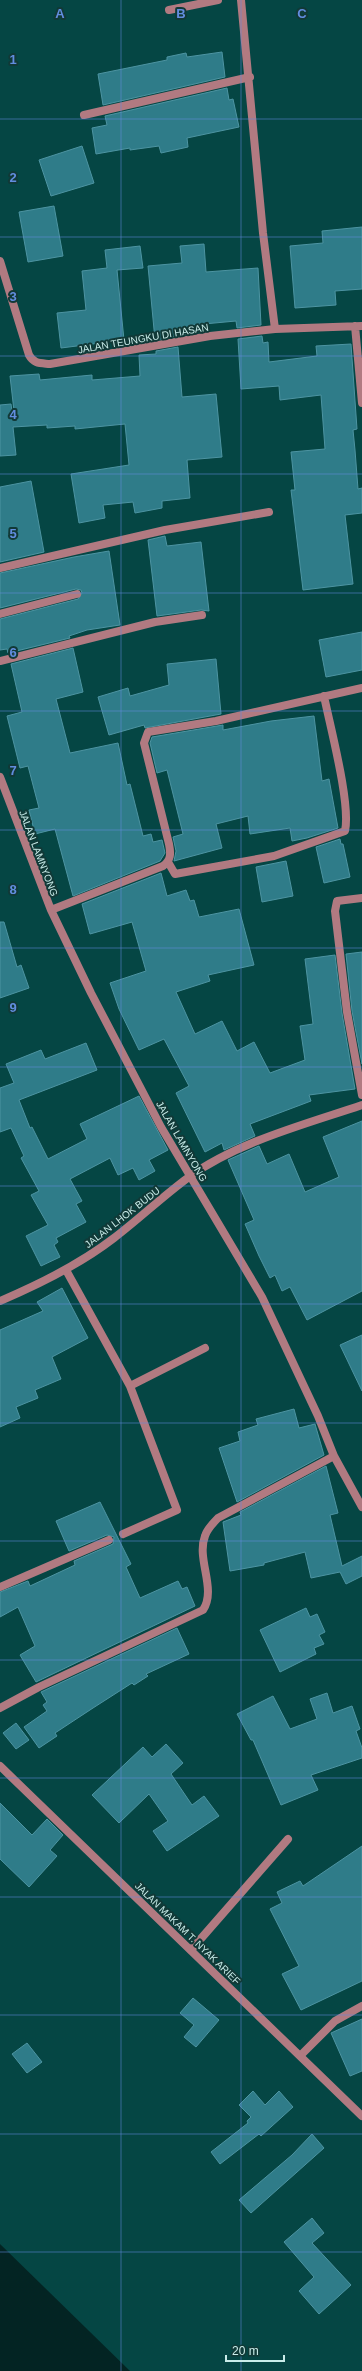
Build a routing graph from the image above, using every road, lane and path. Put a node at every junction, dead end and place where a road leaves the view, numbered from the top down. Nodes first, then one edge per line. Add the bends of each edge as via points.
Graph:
1 (218, 0) edge
2 (241, 0) edge
3 (169, 10) dead end
4 (250, 77) junction
5 (84, 115) dead end
6 (0, 261) edge
7 (358, 326) edge
8 (275, 329) junction
9 (362, 403) edge
10 (269, 512) dead end
11 (0, 568) edge
12 (77, 594) dead end
13 (0, 614) edge
14 (202, 615) dead end
15 (0, 660) edge
16 (362, 688) edge
17 (324, 696) junction
18 (0, 777) edge
19 (168, 862) junction
20 (362, 898) edge
21 (50, 910) junction
22 (362, 1095) edge
23 (362, 1106) edge
24 (190, 1176) junction
25 (66, 1270) junction
26 (0, 1301) edge
27 (205, 1348) dead end
28 (130, 1386) junction
29 (334, 1456) junction
30 (362, 1507) edge
31 (123, 1534) dead end
32 (109, 1540) dead end
33 (0, 1587) edge
34 (0, 1708) edge
35 (0, 1766) edge
36 (288, 1839) dead end
37 (191, 1950) junction
38 (362, 2006) edge
39 (301, 2055) junction
40 (362, 2116) edge

1 - 3 street
2 - 4 street
4 - 5 street
4 - 8 street via 263,233
6 - 8 street, JALAN TEUNGKU DI HASAN via 29,355 32,361 37,363 50,364 210,336
7 - 8 street, JALAN TEUNGKU DI HASAN
7 - 9 street
10 - 11 street via 165,530
12 - 13 street
14 - 15 street via 154,622
16 - 17 street
17 - 19 street via 216,721 148,732 144,743 169,844 171,854
17 - 19 street via 345,804 345,831 274,856 204,870 175,874
18 - 21 street, JALAN LAMNYONG
19 - 21 street
20 - 22 street via 338,901 335,911 347,1012
21 - 24 street, JALAN LAMNYONG via 94,1000
23 - 24 street, JALAN LHOK BUDU via 251,1143
24 - 25 street, JALAN LHOK BUDU via 113,1239
24 - 29 street, JALAN LAMNYONG via 262,1297
25 - 26 street, JALAN LHOK BUDU
25 - 28 street
27 - 28 street
28 - 31 street via 176,1510
29 - 30 street, JALAN LAMNYONG
29 - 34 street via 218,1518 209,1527 203,1543 208,1595 203,1610
32 - 33 street
35 - 37 street, JALAN MAKAM T. NYAK ARIEF
36 - 37 street
37 - 39 street, JALAN MAKAM T. NYAK ARIEF
38 - 39 street via 335,2021
39 - 40 street, JALAN MAKAM T. NYAK ARIEF

